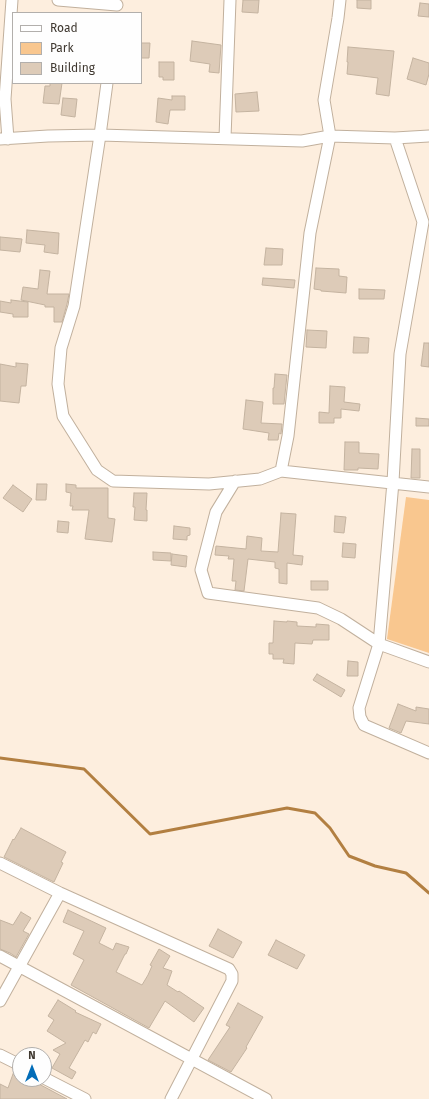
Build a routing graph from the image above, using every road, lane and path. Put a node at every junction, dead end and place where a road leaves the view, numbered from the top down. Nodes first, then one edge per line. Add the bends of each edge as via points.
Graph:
1 (12, 0) edge
2 (58, 0) edge
3 (230, 0) edge
4 (340, 0) edge
5 (117, 6) edge
6 (107, 84) edge
7 (100, 135) junction
8 (330, 136) junction
9 (429, 136) edge
10 (225, 138) junction
11 (395, 138) junction
12 (4, 139) edge
13 (281, 471) junction
14 (235, 481) junction
15 (393, 482) junction
16 (429, 487) edge
17 (379, 644) junction
18 (429, 662) edge
19 (429, 753) edge
20 (0, 863) edge
21 (60, 893) junction
22 (0, 956) edge
23 (19, 966) junction
24 (0, 1001) edge
25 (0, 1055) edge
26 (193, 1059) junction
27 (12, 1061) edge
28 (52, 1082) edge
29 (85, 1099) edge
30 (172, 1099) edge
31 (266, 1099) edge

1 - 12 street
2 - 5 street
3 - 10 street
4 - 8 street via 324,100
6 - 7 street
7 - 10 street
7 - 12 street
7 - 14 street via 74,306 61,348 58,384 63,416 97,470 113,480 209,484
8 - 10 street via 302,141
8 - 11 street
8 - 13 street via 310,233 288,436
9 - 11 street
11 - 15 street via 423,222 400,354
13 - 14 street via 260,479
13 - 15 street
14 - 17 street via 216,512 201,570 208,593 318,608 341,619
15 - 16 street
15 - 17 street
17 - 18 street
17 - 19 street via 359,708 360,717 364,725
20 - 21 street
21 - 23 street
21 - 26 street via 229,969 232,980
22 - 23 street
23 - 24 street
23 - 26 street
25 - 27 street
26 - 30 street
26 - 31 street
28 - 29 street

